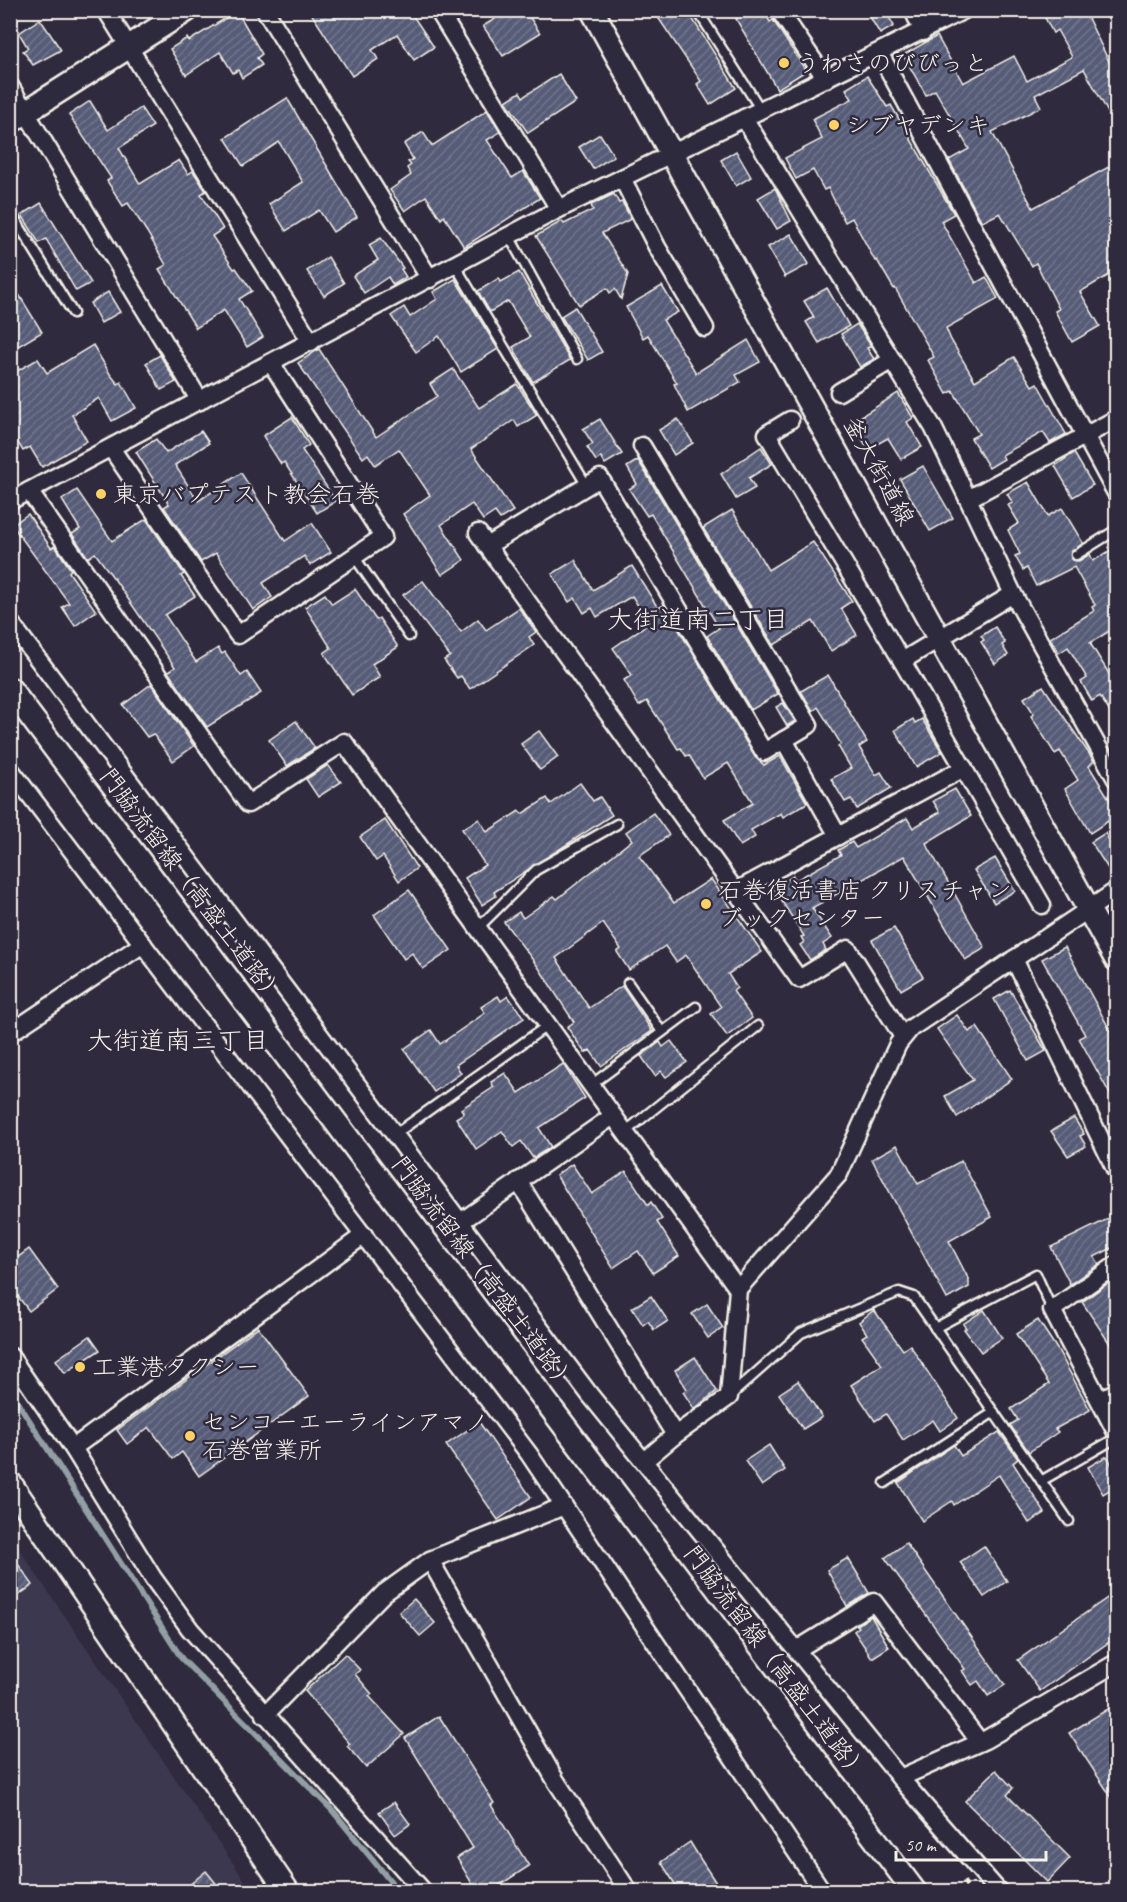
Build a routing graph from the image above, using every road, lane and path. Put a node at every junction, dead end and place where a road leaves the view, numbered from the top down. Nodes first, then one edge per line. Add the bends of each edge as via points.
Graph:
1 (106, 10) edge
2 (187, 10) edge
3 (266, 10) edge
4 (438, 10) edge
5 (592, 10) edge
6 (697, 10) edge
7 (779, 10) edge
8 (913, 10) edge
9 (964, 10) edge
10 (923, 33) junction
11 (129, 47) junction
12 (880, 54) junction
13 (826, 79) junction
14 (10, 86) edge
15 (761, 111) junction
16 (18, 117) edge
17 (744, 118) junction
18 (673, 154) junction
19 (622, 178) junction
20 (559, 209) junction
21 (10, 211) edge
22 (509, 236) junction
23 (455, 265) junction
24 (430, 279) junction
25 (73, 313) dead end
26 (705, 328) dead end
27 (311, 342) junction
28 (577, 359) dead end
29 (892, 360) junction
30 (271, 363) junction
31 (839, 392) dead end
32 (200, 401) junction
33 (1116, 419) edge
34 (790, 420) dead end
35 (1086, 437) junction
36 (642, 446) dead end
37 (111, 448) junction
38 (587, 486) junction
39 (1116, 493) edge
40 (16, 495) edge
41 (968, 499) junction
42 (1116, 530) edge
43 (1076, 555) dead end
44 (354, 556) junction
45 (1013, 594) junction
46 (10, 622) edge
47 (409, 636) dead end
48 (941, 640) junction
49 (902, 661) junction
50 (10, 689) edge
51 (784, 740) junction
52 (964, 768) junction
53 (10, 769) edge
54 (1116, 779) edge
55 (617, 824) dead end
56 (838, 836) junction
57 (736, 891) junction
58 (1116, 891) edge
59 (1042, 905) dead end
60 (1089, 908) junction
61 (478, 928) junction
62 (143, 944) junction
63 (1014, 959) junction
64 (1116, 959) edge
65 (627, 983) dead end
66 (696, 1007) dead end
67 (548, 1025) junction
68 (758, 1026) dead end
69 (662, 1032) junction
70 (10, 1033) edge
71 (903, 1037) junction
72 (591, 1085) junction
73 (613, 1116) junction
74 (625, 1132) junction
75 (393, 1135) junction
76 (1116, 1171) edge
77 (518, 1181) junction
78 (459, 1223) junction
79 (364, 1235) junction
80 (1116, 1264) edge
81 (738, 1289) junction
82 (1052, 1310) junction
83 (935, 1328) junction
84 (10, 1356) edge
85 (1116, 1391) edge
86 (729, 1397) junction
87 (1101, 1401) junction
88 (994, 1412) junction
89 (1116, 1432) edge
90 (675, 1435) junction
91 (1116, 1438) edge
92 (73, 1448) junction
93 (644, 1461) junction
94 (1041, 1481) junction
95 (885, 1483) dead end
96 (12, 1489) edge
97 (564, 1506) junction
98 (1069, 1521) dead end
99 (430, 1560) junction
100 (798, 1648) junction
101 (1116, 1663) edge
102 (265, 1715) junction
103 (980, 1742) junction
104 (900, 1778) junction
105 (288, 1892) edge
106 (424, 1892) edge
107 (629, 1892) edge
108 (823, 1892) edge
109 (915, 1892) edge
110 (999, 1892) edge

1 - 11 street
2 - 11 street
3 - 24 street
4 - 20 street
5 - 18 street, 釜大街道線
6 - 15 lane
7 - 13 street
8 - 10 street
9 - 10 street
10 - 12 street
11 - 16 street
11 - 27 street
12 - 13 street
12 - 35 street
13 - 15 street
14 - 16 street
15 - 17 street
16 - 32 street
17 - 18 street
17 - 29 street
18 - 19 street
18 - 48 street, 釜大街道線
19 - 20 street
19 - 26 street
20 - 22 street
21 - 25 lane
22 - 23 street
22 - 28 lane
23 - 24 street
23 - 38 lane
24 - 27 street
27 - 30 street
29 - 31 street
29 - 41 street via 933,427
30 - 32 street
30 - 44 street via 383,537
32 - 37 street
33 - 35 street
34 - 49 street via 766,434
35 - 39 street
35 - 41 street
36 - 51 street via 809,725
37 - 40 street
37 - 44 street via 238,635
38 - 51 street via 600,478 764,752
38 - 57 street via 483,539
40 - 61 street via 248,804 344,742
41 - 45 street
42 - 43 lane
44 - 47 lane
45 - 48 street
45 - 54 street
46 - 75 street
48 - 49 street
48 - 60 street, 釜大街道線
49 - 52 street
50 - 109 street, 門脇流留線（高盛土道路）
51 - 56 street
52 - 56 street
52 - 59 street
53 - 62 street
55 - 61 lane via 536,870
56 - 57 street
57 - 71 street via 799,979 848,949
58 - 60 street
60 - 63 street
60 - 64 street, 釜大街道線
61 - 67 street
62 - 70 street
62 - 79 street
63 - 71 street
63 - 76 street
65 - 69 lane
66 - 69 lane
67 - 72 street
67 - 75 lane
68 - 74 lane
69 - 72 lane
71 - 81 street via 839,1174
72 - 73 street
73 - 74 street
73 - 77 street
74 - 81 street
75 - 78 street
77 - 78 street
77 - 90 street
78 - 93 street
79 - 92 street
79 - 97 street
80 - 82 street
81 - 86 street
82 - 83 lane via 1036,1275
82 - 87 street
83 - 86 lane via 914,1297 898,1292 801,1333
83 - 88 lane
84 - 92 street
85 - 87 street
86 - 90 street
87 - 89 street
88 - 94 lane
88 - 95 lane
90 - 93 street
91 - 94 lane
92 - 102 street via 153,1578 190,1629
93 - 100 street
94 - 98 lane
96 - 105 street
97 - 99 street
97 - 108 street
99 - 102 street via 384,1593
99 - 107 street via 556,1781
100 - 103 street via 873,1602
100 - 104 street
101 - 103 street
102 - 106 street
103 - 104 street
104 - 110 street

